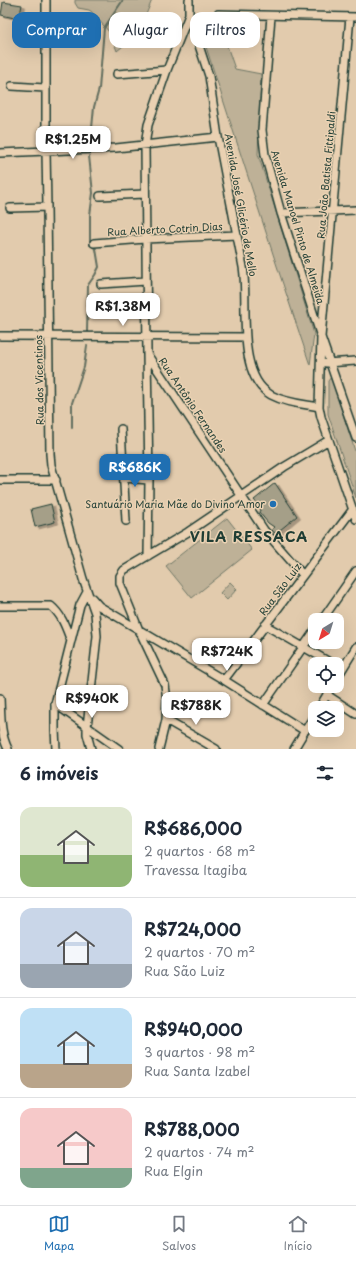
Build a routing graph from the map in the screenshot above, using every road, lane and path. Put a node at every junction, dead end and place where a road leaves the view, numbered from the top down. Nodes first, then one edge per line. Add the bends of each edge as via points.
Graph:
1 (46, 0) edge
2 (189, 0) edge
3 (190, 15) joint
4 (260, 16) edge
5 (271, 16) junction
6 (353, 17) edge
7 (200, 48) edge
8 (167, 70) junction
9 (117, 74) dead end
10 (12, 86) dead end
11 (45, 88) junction
12 (218, 137) junction
13 (144, 146) junction
14 (46, 151) junction
15 (0, 153) edge
16 (145, 194) junction
17 (100, 196) dead end
18 (47, 207) junction
19 (10, 208) dead end
20 (333, 210) junction
21 (356, 210) edge
22 (281, 213) junction
23 (237, 235) junction
24 (145, 239) junction
25 (94, 243) dead end
26 (146, 281) junction
27 (101, 284) dead end
28 (0, 336) edge
29 (48, 336) junction
30 (147, 336) junction
31 (245, 337) junction
32 (322, 337) junction
33 (147, 354) junction
34 (356, 361) edge
35 (330, 363) junction
36 (320, 364) junction
37 (319, 407) junction
38 (121, 430) dead end
39 (356, 438) edge
40 (329, 440) junction
41 (124, 478) junction
42 (0, 480) edge
43 (56, 480) junction
44 (148, 480) junction
45 (241, 496) junction
46 (353, 510) junction
47 (356, 519) edge
48 (126, 521) dead end
49 (148, 556) junction
50 (356, 571) edge
51 (303, 575) junction
52 (88, 592) junction
53 (0, 606) edge
54 (327, 613) edge
55 (265, 625) junction
56 (139, 630) junction
57 (308, 640) edge
58 (71, 641) junction
59 (303, 647) junction
60 (356, 647) edge
61 (321, 657) edge
62 (344, 663) edge
63 (224, 680) junction
64 (327, 695) joint
65 (0, 698) edge
66 (323, 701) edge
67 (55, 704) junction
68 (263, 705) junction
69 (356, 714) edge
70 (166, 720) junction
71 (308, 726) edge
72 (87, 727) junction
73 (305, 731) junction
74 (8, 749) edge
75 (56, 749) edge
76 (91, 749) edge
77 (119, 749) edge
78 (160, 749) edge
79 (216, 749) edge
80 (294, 749) edge

1 - 11 street, Rua dos Vicentinos
2 - 3 street
3 - 8 street, Rua Antônio Fernandes
4 - 5 street
5 - 6 street
5 - 22 street, Avenida Manoel Pinto de Almeida via 262,130 265,155
6 - 20 street, Rua João Batista Fittipaldi
7 - 12 street, Avenida José Glicério de Mello via 209,76
8 - 9 street
8 - 13 street, Rua Antônio Fernandes via 148,125
10 - 11 street
11 - 14 street, Rua dos Vicentinos
12 - 13 street
12 - 23 street, Avenida José Glicério de Mello
13 - 14 street
13 - 16 street, Rua Antônio Fernandes
14 - 15 street
14 - 18 street, Rua dos Vicentinos
16 - 17 street
16 - 24 street, Rua Antônio Fernandes
18 - 19 street
18 - 29 street, Rua dos Vicentinos
20 - 21 street
20 - 22 street
20 - 32 street, Rua João Batista Fittipaldi
22 - 32 street, Avenida Manoel Pinto de Almeida
23 - 24 street, Rua Alberto Cotrin Dias
23 - 31 street, Avenida José Glicério de Mello via 245,277
24 - 25 street, Rua Alberto Cotrin Dias
24 - 26 street, Rua Antônio Fernandes
26 - 27 street
26 - 30 street, Rua Antônio Fernandes
28 - 29 street
29 - 30 street
29 - 43 street, Rua dos Vicentinos via 50,454
30 - 31 street
30 - 33 street, Rua Antônio Fernandes
31 - 37 street, Avenida José Glicério de Mello via 256,380 262,388 284,400
32 - 35 street, Avenida Manoel Pinto de Almeida
32 - 36 street, Rua João Batista Fittipaldi
33 - 44 street
33 - 45 street, Rua Antônio Fernandes
34 - 35 street
35 - 36 street
35 - 39 street, Avenida Manoel Pinto de Almeida
36 - 37 street, Rua João Batista Fittipaldi
37 - 40 street
38 - 41 street
40 - 45 street
40 - 46 street
41 - 44 street
41 - 48 street
42 - 43 street
43 - 52 street, Rua dos Vicentinos
44 - 49 street
45 - 49 street
45 - 51 street, Rua Antônio Fernandes via 269,537
46 - 47 street
46 - 51 street, Rua São Luiz
49 - 56 street via 124,570 120,576 120,583
50 - 54 street
51 - 55 street, Rua São Luiz
52 - 56 street via 99,606
52 - 58 street via 80,605
52 - 72 street, Rua dos Vicentinos via 96,613 97,636
53 - 58 street via 51,606 62,618
55 - 59 street
55 - 63 street, Rua São Luiz
56 - 63 street
56 - 70 street via 165,685
57 - 59 street
58 - 67 street
59 - 61 street
59 - 68 street
60 - 62 street
63 - 68 street
64 - 66 street
64 - 69 street
65 - 74 street via 2,733
67 - 72 street
67 - 75 street
68 - 73 street
70 - 78 street
70 - 79 street
71 - 73 street
72 - 76 street, Rua dos Vicentinos
72 - 77 street
73 - 80 street

